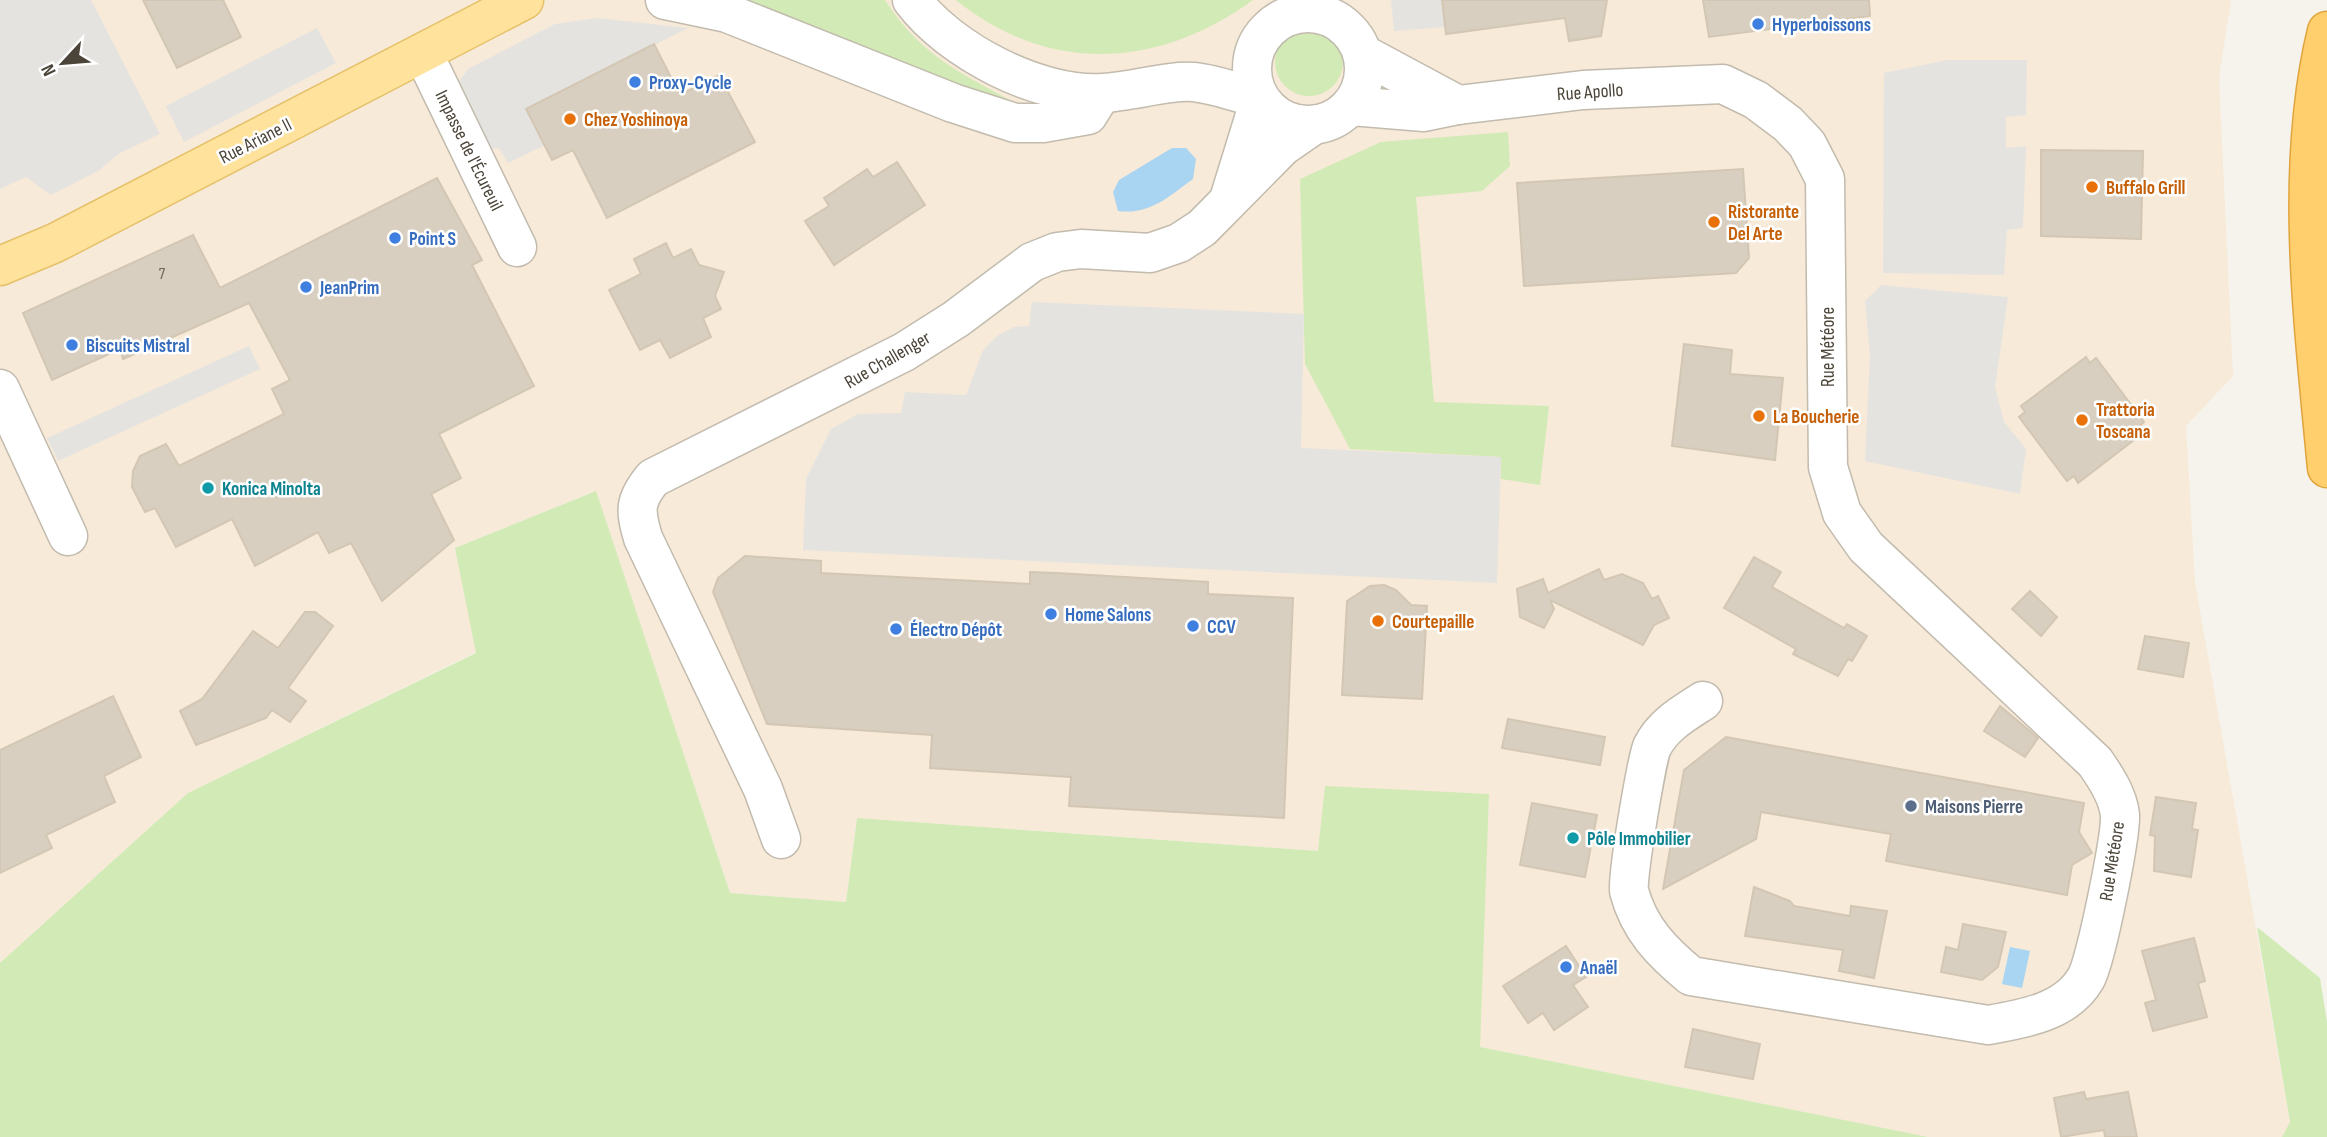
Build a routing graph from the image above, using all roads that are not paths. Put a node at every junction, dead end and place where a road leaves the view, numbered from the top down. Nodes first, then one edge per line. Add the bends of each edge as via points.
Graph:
1 (545, 0) edge
2 (665, 0) edge
3 (912, 0) edge
4 (516, 2) edge
5 (717, 6) edge
6 (1302, 7) edge
7 (1356, 28) edge
8 (2327, 31) edge
9 (423, 53) junction
10 (1723, 84) joint
11 (1101, 94) junction
12 (1260, 99) junction
13 (1458, 105) junction
14 (1351, 106) junction
15 (1312, 126) junction
16 (1228, 204) junction
17 (517, 247) dead end
18 (0, 266) edge
19 (0, 389) edge
20 (2327, 468) edge
21 (68, 536) dead end
22 (1703, 701) dead end
23 (781, 839) dead end

1 - 4 street
2 - 5 street
3 - 11 street via 949,37 982,59 1061,90
4 - 9 main road, Rue Ariane II
5 - 11 street via 953,103 1015,123 1088,115
6 - 7 street
6 - 12 street via 1273,25 1256,46 1252,73
7 - 13 street
7 - 14 street via 1364,73
8 - 20 highway via 2312,118 2309,168 2315,331
9 - 17 street, Impasse de l'Écureuil
9 - 18 main road, Rue Ariane II via 55,243
10 - 13 street, Rue Apollo via 1583,90
10 - 22 street, Rue Météore via 1756,100 1788,124 1807,144 1825,179 1828,467 1842,513 1866,547 2095,762 2112,787 2120,816 2087,978 2062,1003 2028,1018 1988,1025 1691,976 1658,949 1628,888 1651,748 1670,723
11 - 12 street via 1191,82
12 - 15 street via 1282,120
12 - 16 street
13 - 14 street, Rue Apollo via 1424,112
14 - 15 street via 1333,120
15 - 16 street, Rue Challenger via 1283,146
16 - 23 street, Rue Challenger via 1179,243 1150,253 1081,250 1057,252 1032,262 904,352 653,478 638,496 636,516 643,538 763,789
19 - 21 street

